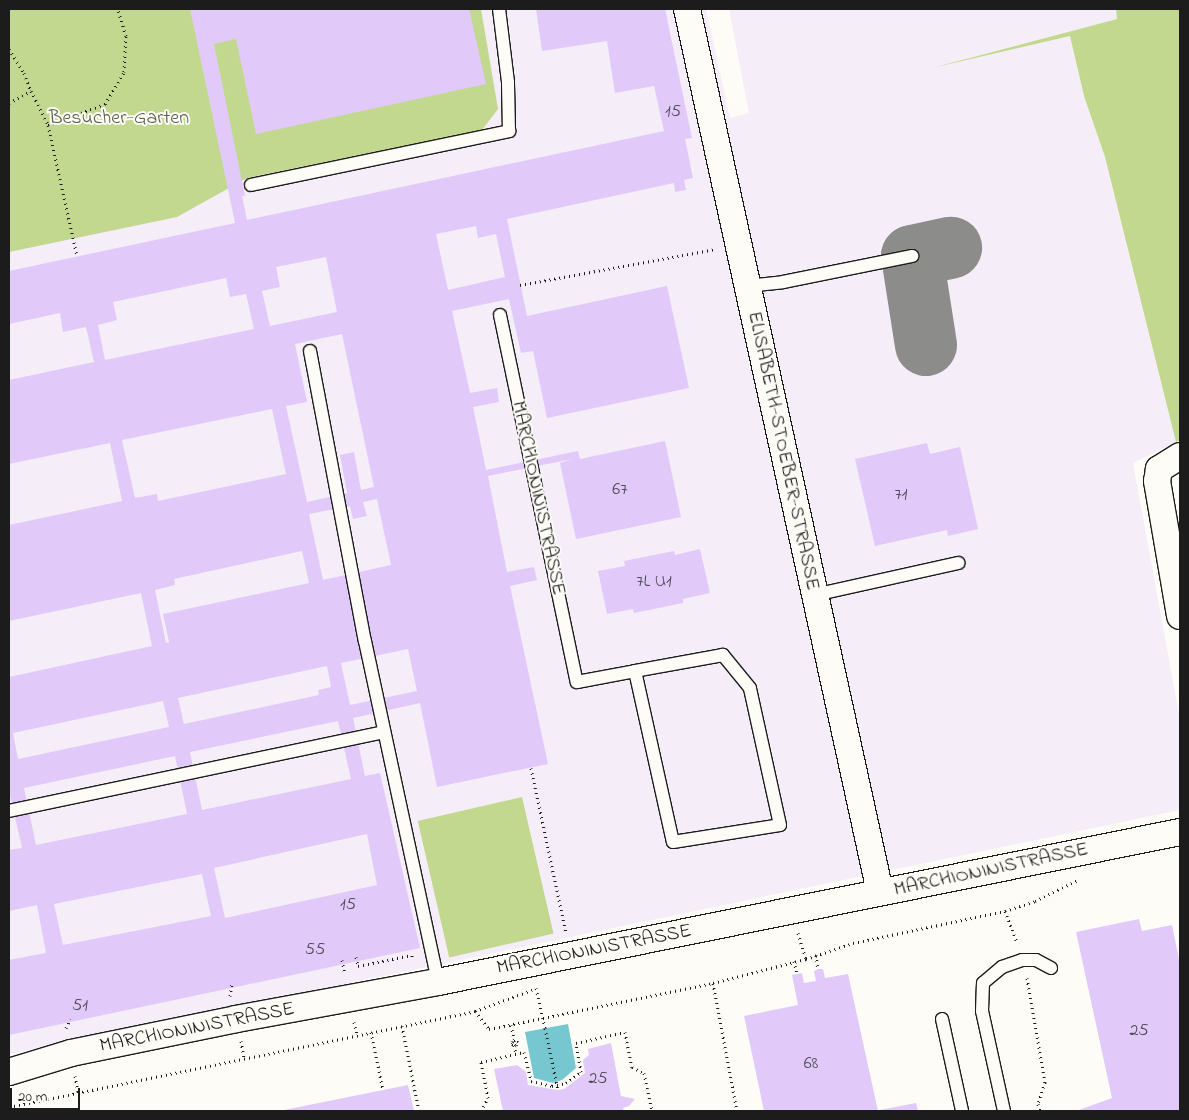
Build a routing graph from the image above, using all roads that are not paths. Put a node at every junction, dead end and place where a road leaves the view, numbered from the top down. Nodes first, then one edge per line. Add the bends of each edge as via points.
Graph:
1 (499, 9) edge
2 (687, 9) edge
3 (251, 185) dead end
4 (912, 256) dead end
5 (747, 286) junction
6 (500, 315) dead end
7 (310, 351) dead end
8 (1180, 456) edge
9 (958, 563) dead end
10 (814, 595) junction
11 (1180, 616) edge
12 (635, 671) junction
13 (384, 732) junction
14 (9, 811) edge
15 (1180, 832) edge
16 (880, 892) junction
17 (1051, 968) dead end
18 (438, 982) junction
19 (942, 1019) dead end
20 (9, 1072) edge
21 (962, 1111) edge
22 (1004, 1111) edge

1 - 3 lane via 508,82 509,131
2 - 5 street, ELISABETH-STOEBER-STRASSE
4 - 5 lane via 783,282
5 - 10 street, ELISABETH-STOEBER-STRASSE
6 - 12 lane, MARCHIONINISTRASSE via 577,682
7 - 13 lane
8 - 11 street via 1159,469 1157,481
9 - 10 lane
10 - 16 street, ELISABETH-STOEBER-STRASSE
12 - 12 lane via 673,842 780,825 750,688 723,655
13 - 14 lane
13 - 18 lane
15 - 16 street, MARCHIONINISTRASSE
16 - 18 street, MARCHIONINISTRASSE
17 - 22 lane via 1036,960 1022,960 1002,967 983,983 982,1011
18 - 20 street, MARCHIONINISTRASSE via 80,1051
19 - 21 lane

